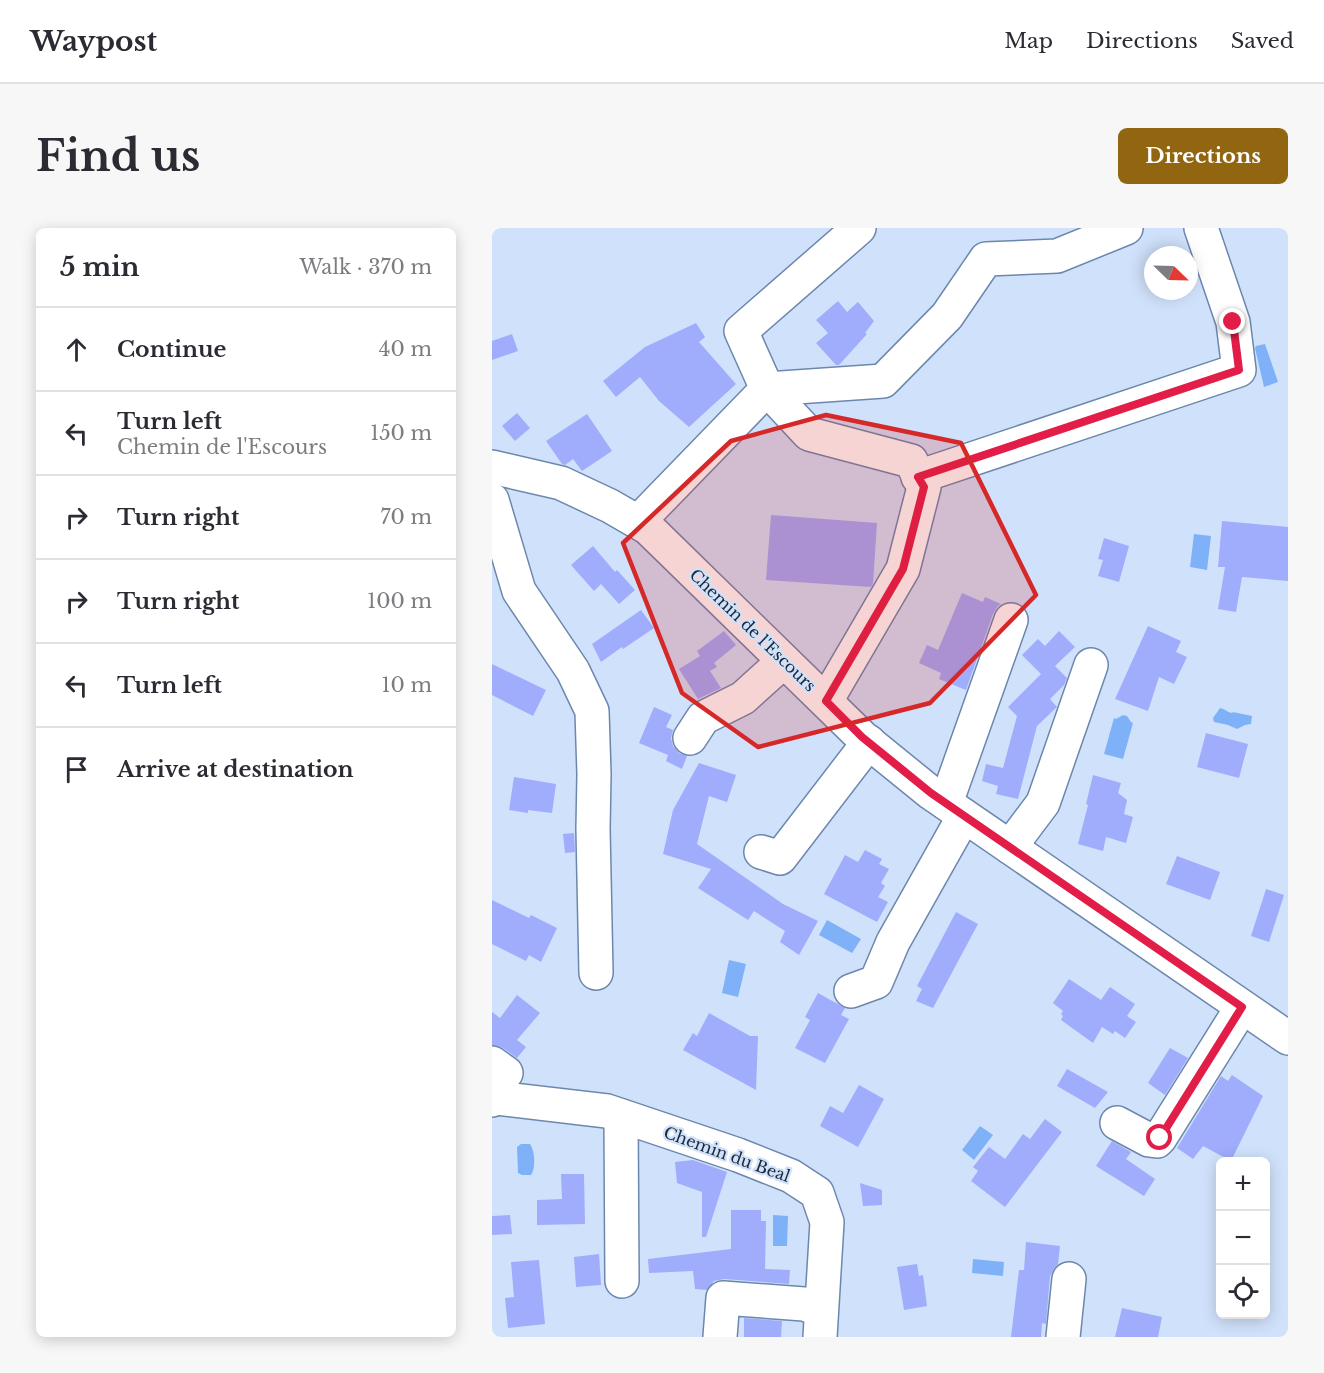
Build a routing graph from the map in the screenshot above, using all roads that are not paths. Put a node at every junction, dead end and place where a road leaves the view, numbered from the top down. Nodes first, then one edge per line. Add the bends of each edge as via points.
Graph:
1 (859, 228) edge
2 (1126, 228) edge
3 (1201, 228) edge
4 (767, 389) junction
5 (492, 467) edge
6 (918, 477) junction
7 (492, 500) edge
8 (638, 522) junction
9 (1011, 620) dead end
10 (784, 661) junction
11 (1091, 665) dead end
12 (826, 701) junction
13 (690, 738) dead end
14 (868, 742) junction
15 (955, 809) junction
16 (1010, 847) junction
17 (761, 852) dead end
18 (596, 973) dead end
19 (851, 991) dead end
20 (1242, 1007) junction
21 (1288, 1038) edge
22 (497, 1079) edge
23 (621, 1116) junction
24 (1117, 1124) dead end
25 (1069, 1279) dead end
26 (622, 1281) dead end
27 (821, 1324) edge
28 (720, 1337) edge
29 (1063, 1337) edge

1 - 4 street via 741,331
2 - 4 street via 1057,256 986,259 947,316 883,381
3 - 6 street via 1233,322 1239,370
4 - 6 street via 809,434 911,461
4 - 8 street
5 - 8 street, Chemin de l'Escours via 561,483
6 - 12 street via 924,487 903,569
7 - 18 street via 519,591 573,671 592,711
8 - 10 street, Chemin de l'Escours
9 - 15 street
10 - 12 street, Chemin de l'Escours
10 - 13 street via 743,698 703,718
11 - 16 street via 1042,803
12 - 14 street, Chemin de l'Escours
14 - 15 street, Chemin de l'Escours
14 - 17 street via 780,858
15 - 16 street, Chemin de l'Escours
15 - 19 street via 876,982
16 - 20 street, Chemin de l'Escours
20 - 21 street, Chemin de l'Escours
20 - 24 street via 1157,1141
22 - 23 street, Chemin du Beal via 497,1098
23 - 26 street
23 - 27 street, Chemin du Beal via 738,1155 790,1176 817,1193 827,1222
25 - 29 street
27 - 28 street via 804,1304 723,1298

